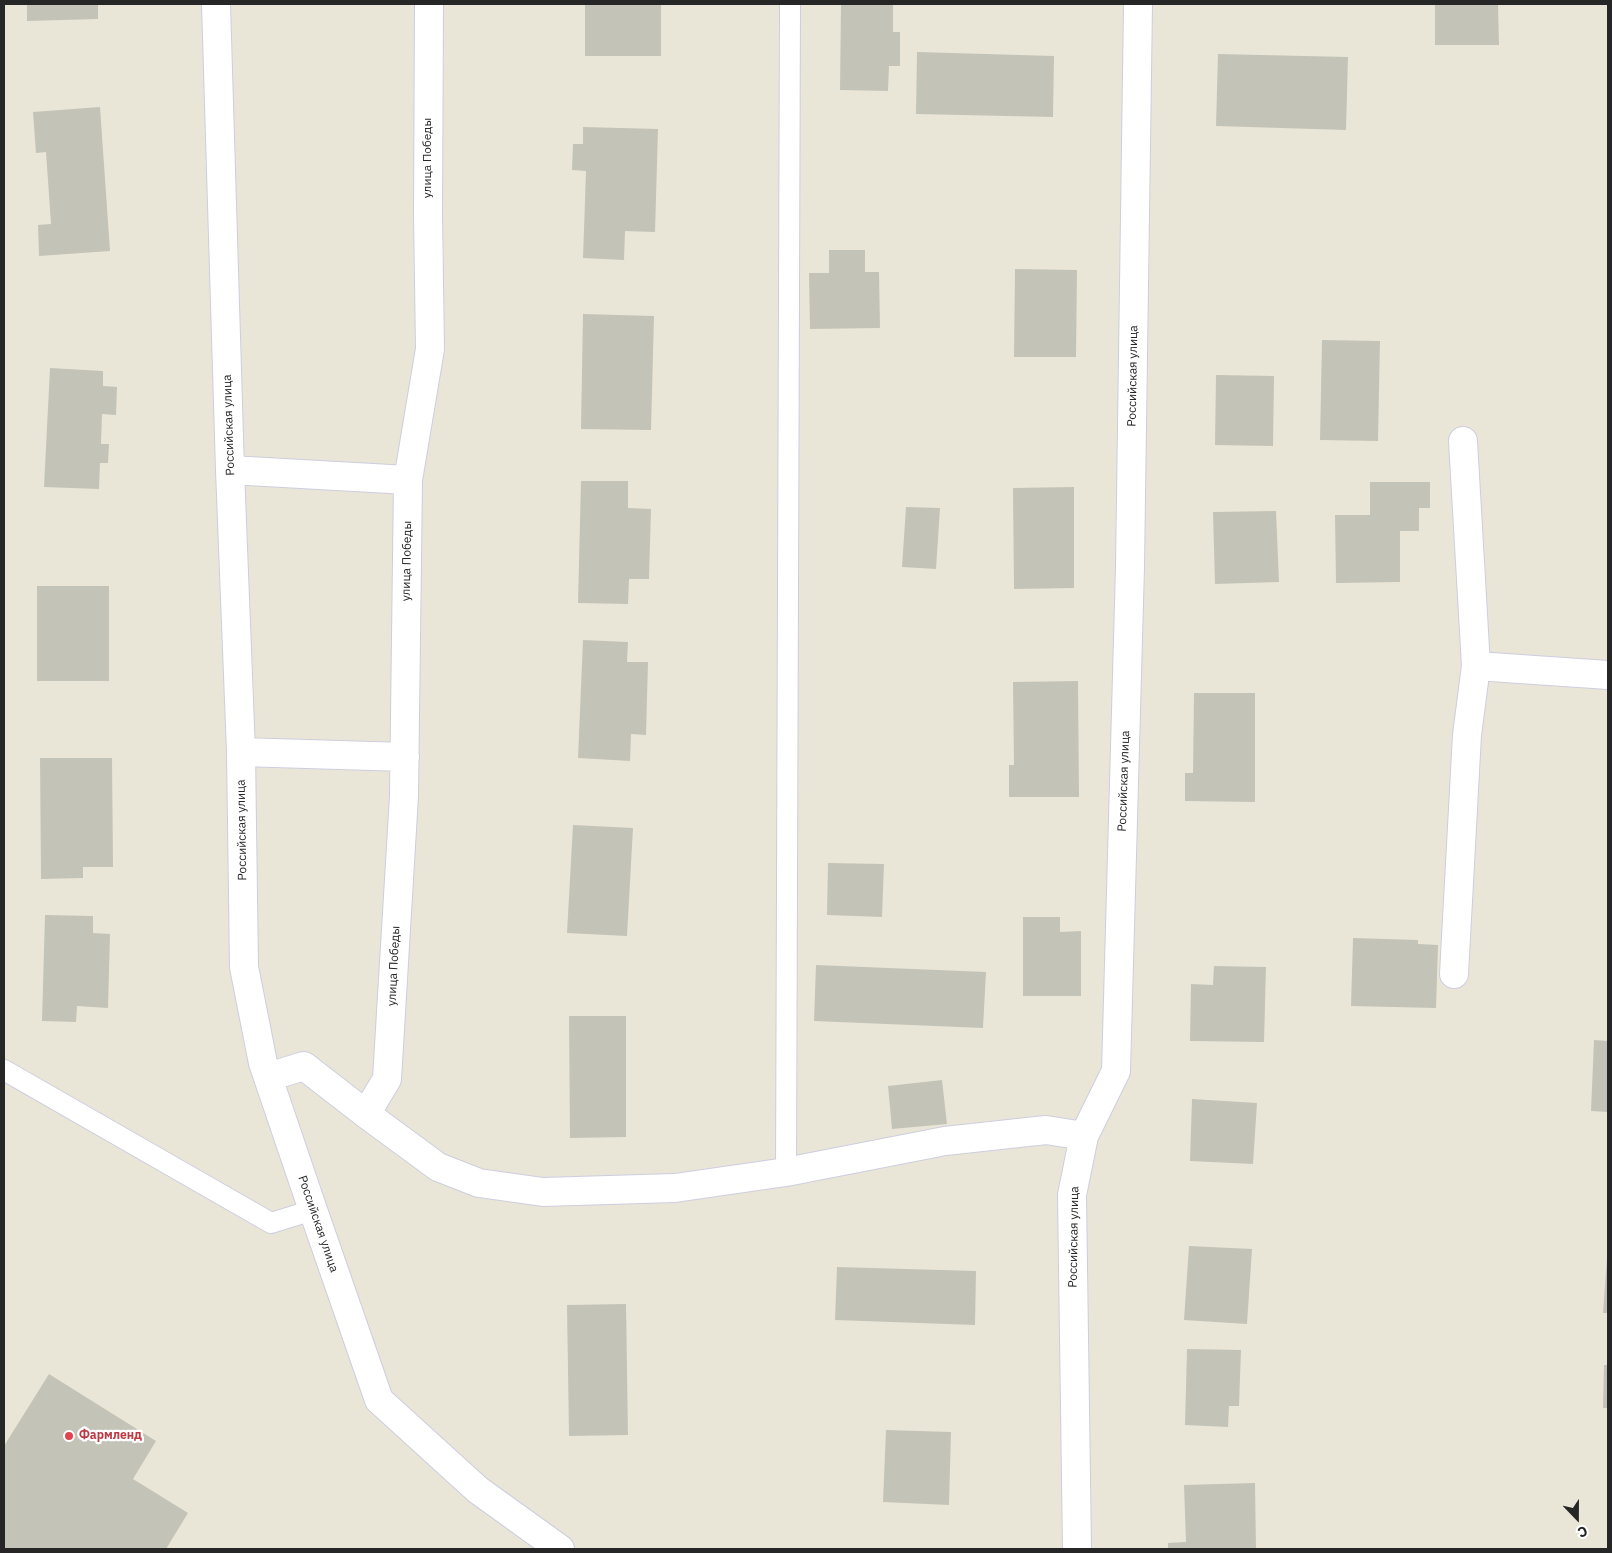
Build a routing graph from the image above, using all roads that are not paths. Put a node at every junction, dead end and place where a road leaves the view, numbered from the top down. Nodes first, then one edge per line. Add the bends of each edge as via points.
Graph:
1 (216, 4) edge
2 (429, 4) edge
3 (790, 4) edge
4 (1138, 4) edge
5 (1463, 442) dead end
6 (230, 470) junction
7 (408, 480) junction
8 (1476, 666) junction
9 (1608, 675) edge
10 (241, 752) junction
11 (404, 757) junction
12 (1454, 974) dead end
13 (4, 1070) edge
14 (268, 1077) junction
15 (366, 1114) junction
16 (1084, 1136) junction
17 (786, 1172) junction
18 (313, 1210) junction
19 (560, 1549) edge
20 (1077, 1549) edge

1 - 6 street, Российская улица
2 - 7 street, улица Победы via 430,349
3 - 17 lane
4 - 16 street, Российская улица via 1130,567 1116,1071
5 - 8 street
6 - 7 street
6 - 10 street, Российская улица
7 - 11 street, улица Победы
8 - 9 street
8 - 12 street via 1467,735
10 - 11 street
10 - 14 street, Российская улица via 244,967
11 - 15 street, улица Победы via 387,1079
13 - 18 lane via 271,1223
14 - 15 street via 304,1066
14 - 18 street, Российская улица
15 - 17 street via 438,1167 479,1183 543,1192 675,1188
16 - 17 street via 1046,1130 945,1140
16 - 20 street, Российская улица via 1072,1195
18 - 19 street, Российская улица via 379,1400 478,1490

